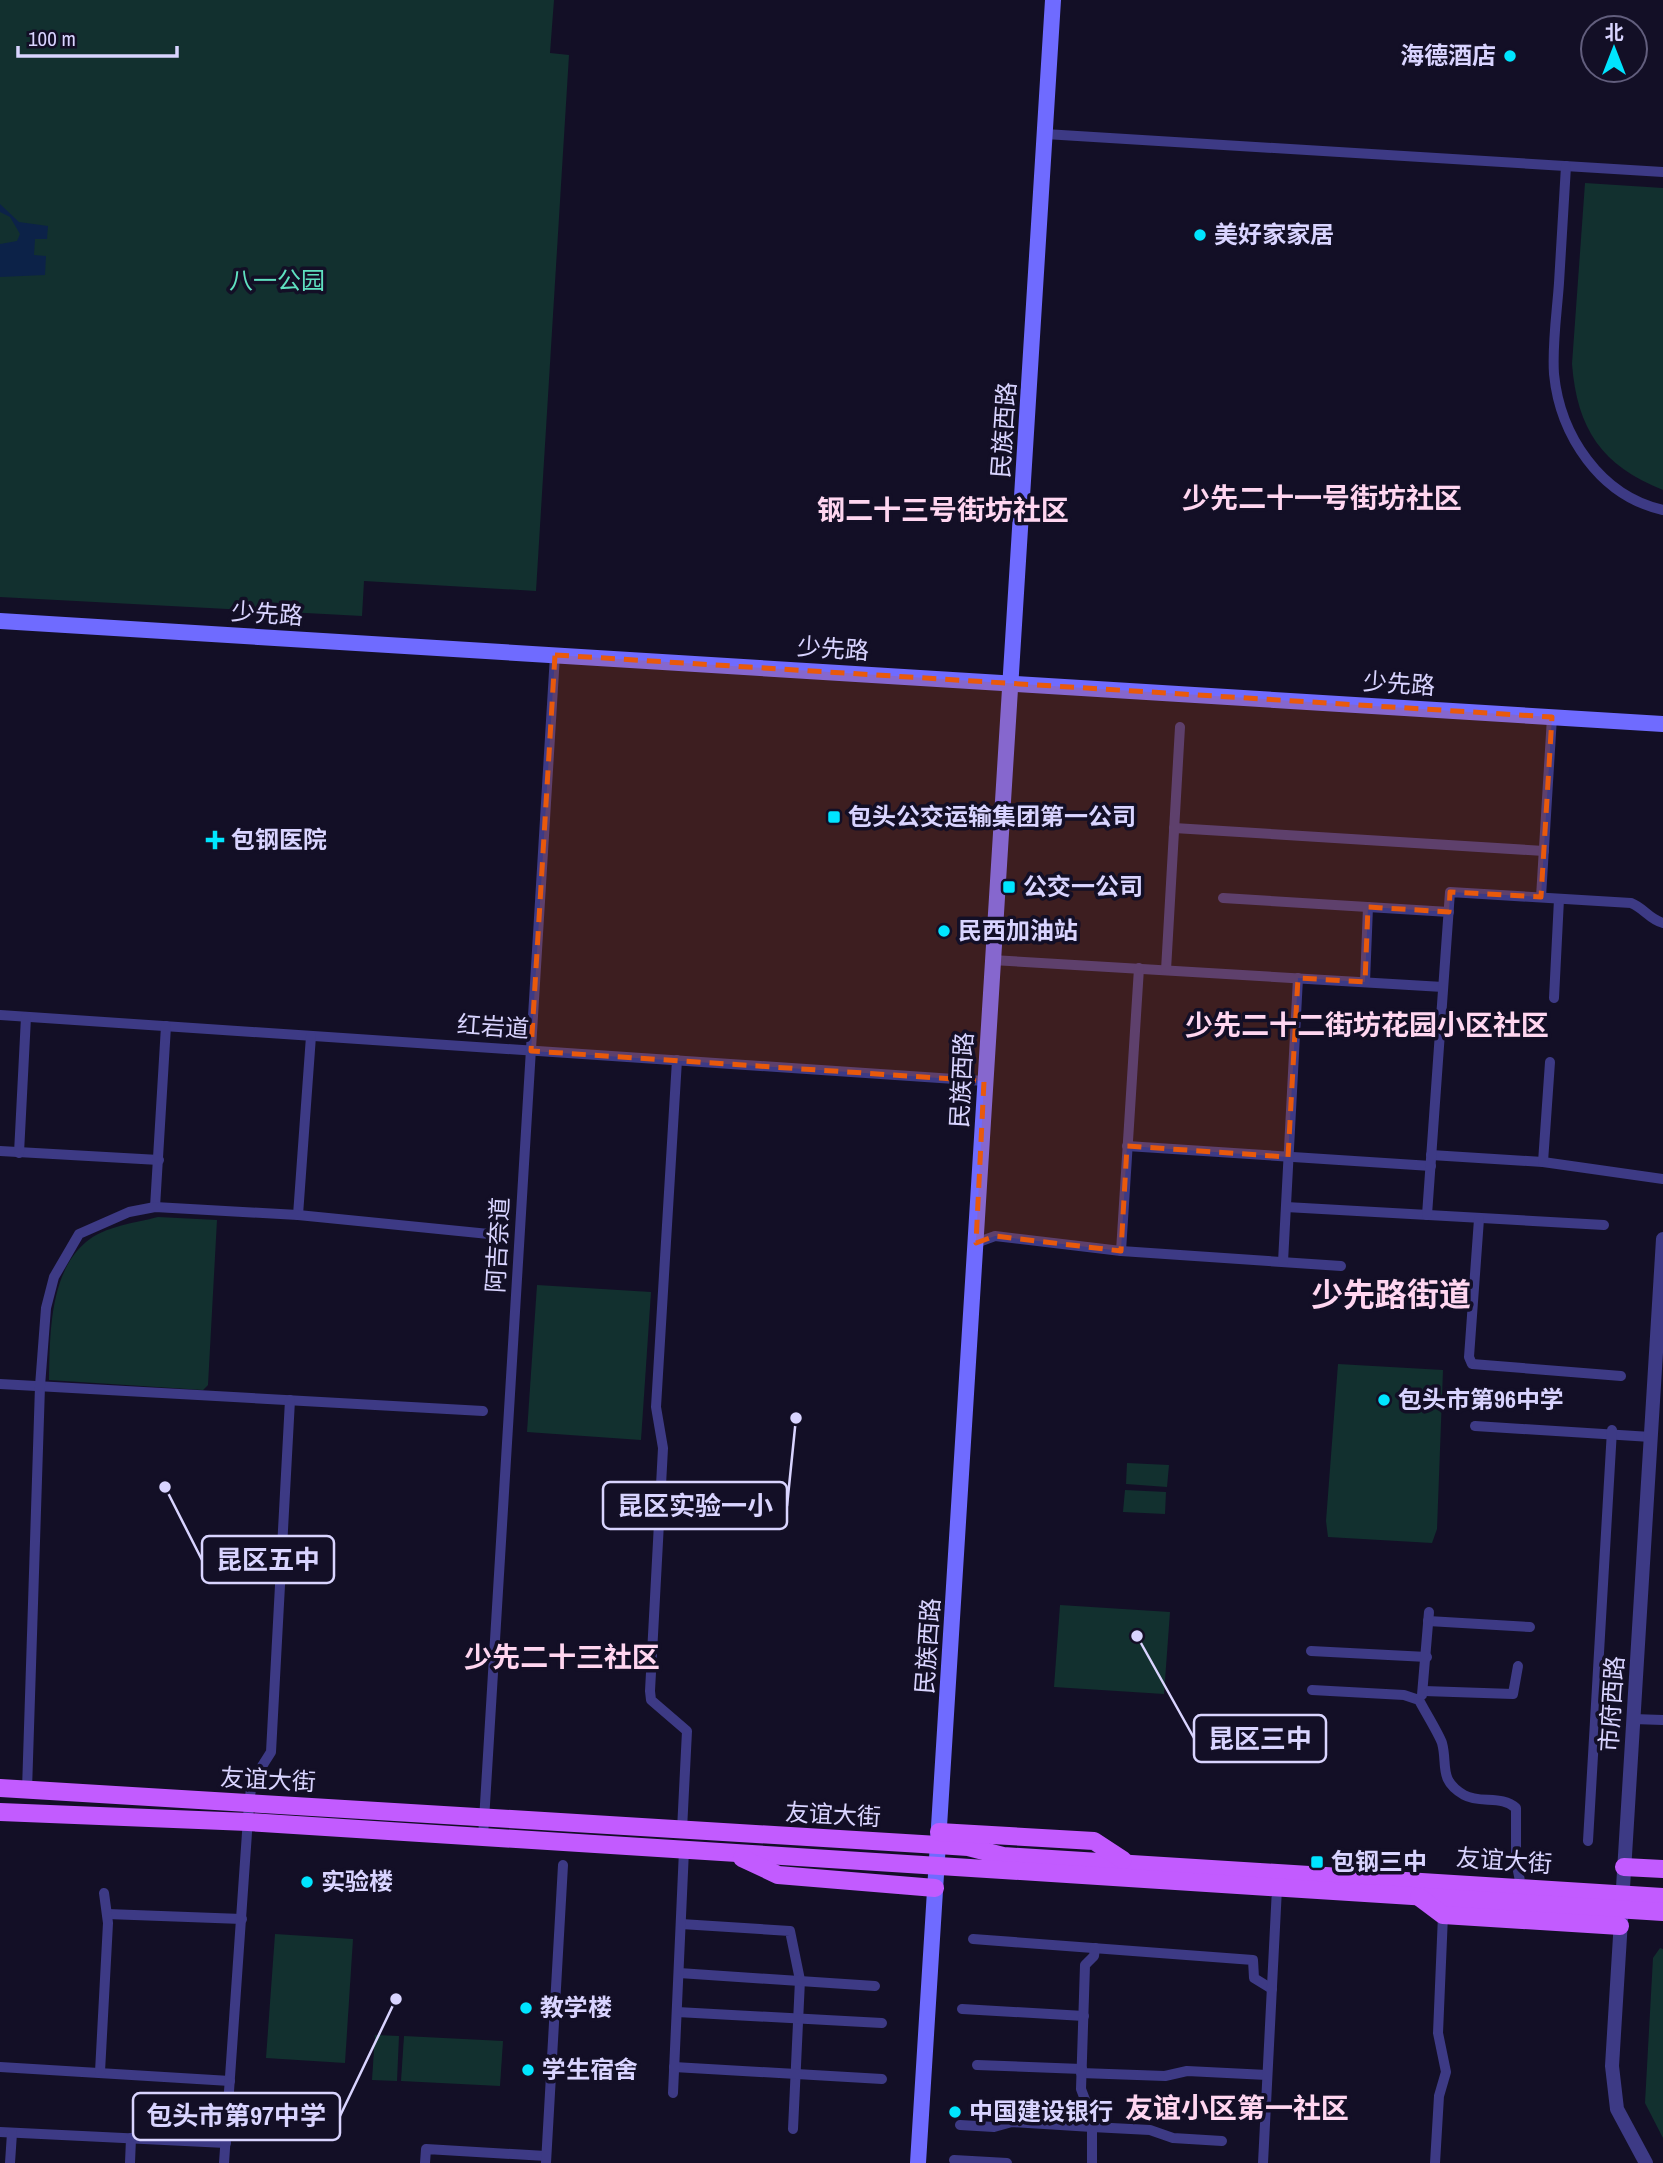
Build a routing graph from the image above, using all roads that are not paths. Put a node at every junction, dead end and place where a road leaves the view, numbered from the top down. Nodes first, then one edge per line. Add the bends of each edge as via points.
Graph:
1 (1053, 0) edge
2 (1045, 134) junction
3 (1566, 166) junction
4 (1663, 172) edge
5 (1663, 510) edge
6 (0, 621) edge
7 (555, 655) junction
8 (1011, 683) junction
9 (1552, 717) junction
10 (1663, 723) edge
11 (1180, 727) dead end
12 (1174, 828) junction
13 (1544, 851) junction
14 (1541, 897) junction
15 (1223, 898) dead end
16 (1559, 899) junction
17 (1368, 907) junction
18 (1449, 912) junction
19 (1663, 923) edge
20 (992, 960) junction
21 (1139, 968) junction
22 (1166, 970) junction
23 (1298, 978) junction
24 (1365, 982) junction
25 (1443, 987) junction
26 (1554, 998) dead end
27 (0, 1015) edge
28 (26, 1017) junction
29 (166, 1026) junction
30 (311, 1036) junction
31 (531, 1051) junction
32 (677, 1060) junction
33 (1550, 1062) dead end
34 (984, 1081) junction
35 (1128, 1146) junction
36 (0, 1151) edge
37 (19, 1153) junction
38 (1288, 1157) junction
39 (159, 1160) junction
40 (1431, 1161) junction
41 (1544, 1162) junction
42 (1663, 1179) edge
43 (155, 1207) junction
44 (1286, 1207) junction
45 (298, 1215) junction
46 (1427, 1216) junction
47 (1479, 1219) junction
48 (1604, 1225) dead end
49 (499, 1235) dead end
50 (1663, 1239) edge
51 (976, 1243) junction
52 (1121, 1251) junction
53 (1283, 1262) junction
54 (1342, 1266) dead end
55 (1621, 1376) dead end
56 (0, 1384) edge
57 (40, 1386) junction
58 (290, 1400) junction
59 (483, 1411) dead end
60 (1475, 1426) dead end
61 (1655, 1428) edge
62 (1612, 1432) junction
63 (1530, 1627) dead end
64 (1311, 1651) dead end
65 (1427, 1657) junction
66 (1518, 1665) dead end
67 (1312, 1690) dead end
68 (1422, 1696) junction
69 (1633, 1719) junction
70 (1663, 1720) edge
71 (0, 1788) edge
72 (27, 1790) junction
73 (249, 1804) junction
74 (0, 1812) edge
75 (485, 1818) junction
76 (248, 1822) junction
77 (682, 1830) junction
78 (483, 1837) junction
79 (938, 1838) junction
80 (876, 1842) junction
81 (1588, 1842) dead end
82 (684, 1850) junction
83 (733, 1853) junction
84 (1126, 1861) junction
85 (875, 1862) junction
86 (1002, 1863) junction
87 (563, 1865) dead end
88 (936, 1866) junction
89 (1624, 1867) junction
90 (1663, 1869) edge
91 (1521, 1886) junction
92 (935, 1888) junction
93 (1278, 1888) junction
94 (104, 1893) dead end
95 (1419, 1897) junction
96 (1663, 1897) edge
97 (1622, 1910) junction
98 (1663, 1912) edge
99 (107, 1914) junction
100 (1443, 1915) junction
101 (242, 1919) junction
102 (681, 1924) junction
103 (973, 1939) dead end
104 (1094, 1948) junction
105 (679, 1973) junction
106 (800, 1980) junction
107 (875, 1986) dead end
108 (1272, 1989) junction
109 (962, 2009) dead end
110 (677, 2012) junction
111 (1084, 2016) junction
112 (798, 2019) junction
113 (882, 2023) dead end
114 (976, 2065) dead end
115 (0, 2067) edge
116 (674, 2067) junction
117 (1081, 2071) junction
118 (100, 2072) junction
119 (795, 2074) junction
120 (1267, 2075) junction
121 (882, 2079) dead end
122 (230, 2081) junction
123 (673, 2093) dead end
124 (960, 2125) dead end
125 (1092, 2127) junction
126 (793, 2129) dead end
127 (6, 2132) edge
128 (131, 2138) junction
129 (1222, 2141) dead end
130 (226, 2143) junction
131 (546, 2160) edge
132 (954, 2160) dead end
133 (10, 2163) edge
134 (130, 2163) edge
135 (224, 2163) edge
136 (425, 2163) edge
137 (918, 2163) edge
138 (1007, 2163) edge
139 (1092, 2163) edge
140 (1263, 2163) edge
141 (1435, 2163) edge
142 (1646, 2163) edge

1 - 2 main road, 民族西路
2 - 3 street
2 - 8 main road, 民族西路
3 - 4 street
3 - 5 street via 1554,370 1559,404 1573,438 1597,473 1635,500
6 - 7 main road, 少先路
7 - 8 main road, 少先路
7 - 31 street, 阿吉奈道
8 - 9 main road, 少先路
8 - 20 main road, 民族西路
9 - 10 main road, 少先路
9 - 13 street
11 - 12 street
12 - 13 street
12 - 22 street
13 - 14 street
14 - 16 street
14 - 18 street via 1450,892
15 - 17 street
16 - 19 street via 1631,903
16 - 26 street
17 - 18 street
17 - 24 street
18 - 25 street
20 - 21 street
20 - 34 main road, 民族西路
21 - 22 street
21 - 35 street
22 - 23 street
23 - 24 street
23 - 38 street
24 - 25 street
25 - 40 street
27 - 28 street, 红岩道
28 - 29 street, 红岩道
28 - 37 street
29 - 30 street, 红岩道
29 - 39 street
30 - 31 street, 红岩道
30 - 45 street
31 - 32 street, 红岩道
31 - 75 street, 阿吉奈道
32 - 34 street, 红岩道
32 - 77 street via 656,1407 663,1447 650,1691 652,1700 687,1731
33 - 41 street
34 - 51 main road, 民族西路
35 - 38 street
35 - 52 street
36 - 37 street
37 - 39 street
38 - 40 street
38 - 44 street
39 - 43 street
40 - 41 street
40 - 46 street
41 - 42 street
43 - 45 street
43 - 57 street via 129,1212 79,1234 54,1277 46,1308
44 - 46 street
44 - 53 street
45 - 49 street
46 - 47 street
47 - 48 street
47 - 55 street via 1470,1362 1482,1367
50 - 61 street, 市府西路
51 - 52 street via 995,1236
51 - 79 main road, 民族西路
52 - 53 street
53 - 54 street
56 - 57 street
57 - 58 street
57 - 72 street
58 - 59 street
58 - 73 street via 271,1752 252,1782
60 - 62 street
61 - 62 street
61 - 69 street, 市府西路
62 - 81 street
63 - 65 street via 1429,1616
64 - 65 street
65 - 68 street
66 - 68 street via 1513,1694
67 - 68 street
68 - 91 street via 1442,1744 1443,1768 1451,1785 1472,1799 1506,1802 1516,1808
69 - 70 street
69 - 89 street, 市府西路
71 - 72 main road, 友谊大街
72 - 73 main road, 友谊大街
73 - 75 main road, 友谊大街
73 - 76 street
74 - 76 main road, 友谊大街
75 - 77 main road, 友谊大街
75 - 78 street, 阿吉奈道
76 - 78 main road, 友谊大街
76 - 101 street
77 - 80 main road, 友谊大街
78 - 82 main road, 友谊大街
79 - 80 main road, 友谊大街
79 - 84 main road via 1094,1841
79 - 86 main road, 友谊大街
79 - 88 main road, 民族西路
80 - 85 main road
82 - 83 main road, 友谊大街
82 - 102 street
83 - 85 main road, 友谊大街
83 - 92 main road via 778,1875
84 - 86 main road, 友谊大街
84 - 91 main road, 友谊大街
85 - 88 main road, 友谊大街
86 - 88 main road, 友谊大街
86 - 93 main road, 友谊大街
87 - 131 street
88 - 92 main road, 民族西路
89 - 90 main road
89 - 97 street, 市府西路
91 - 97 main road, 友谊大街
92 - 137 main road, 民族西路
93 - 95 main road, 友谊大街
93 - 108 street
94 - 99 street
95 - 97 main road, 友谊大街
95 - 100 main road
96 - 97 main road, 友谊大街
97 - 98 main road, 友谊大街
97 - 100 main road
97 - 142 street, 市府西路 via 1612,2093
99 - 101 street
99 - 118 street
100 - 141 street via 1438,2033 1446,2072 1439,2096
101 - 122 street
102 - 105 street
102 - 106 street via 790,1931
103 - 104 street
104 - 108 street via 1253,1960 1254,1978
104 - 111 street via 1094,1956 1085,1965
105 - 106 street
105 - 110 street
106 - 107 street
106 - 112 street
108 - 120 street
109 - 111 street
110 - 112 street
110 - 116 street
111 - 117 street
112 - 113 street
112 - 119 street
114 - 117 street
115 - 118 street
116 - 119 street
116 - 123 street
117 - 120 street
117 - 125 street via 1081,2093
118 - 122 street
119 - 121 street
119 - 126 street
120 - 140 street
122 - 130 street
124 - 125 street via 994,2127 1012,2122
125 - 129 street
125 - 139 street
127 - 128 street
127 - 133 street
128 - 130 street
128 - 134 street
130 - 135 street
131 - 136 street via 426,2149
132 - 138 street

